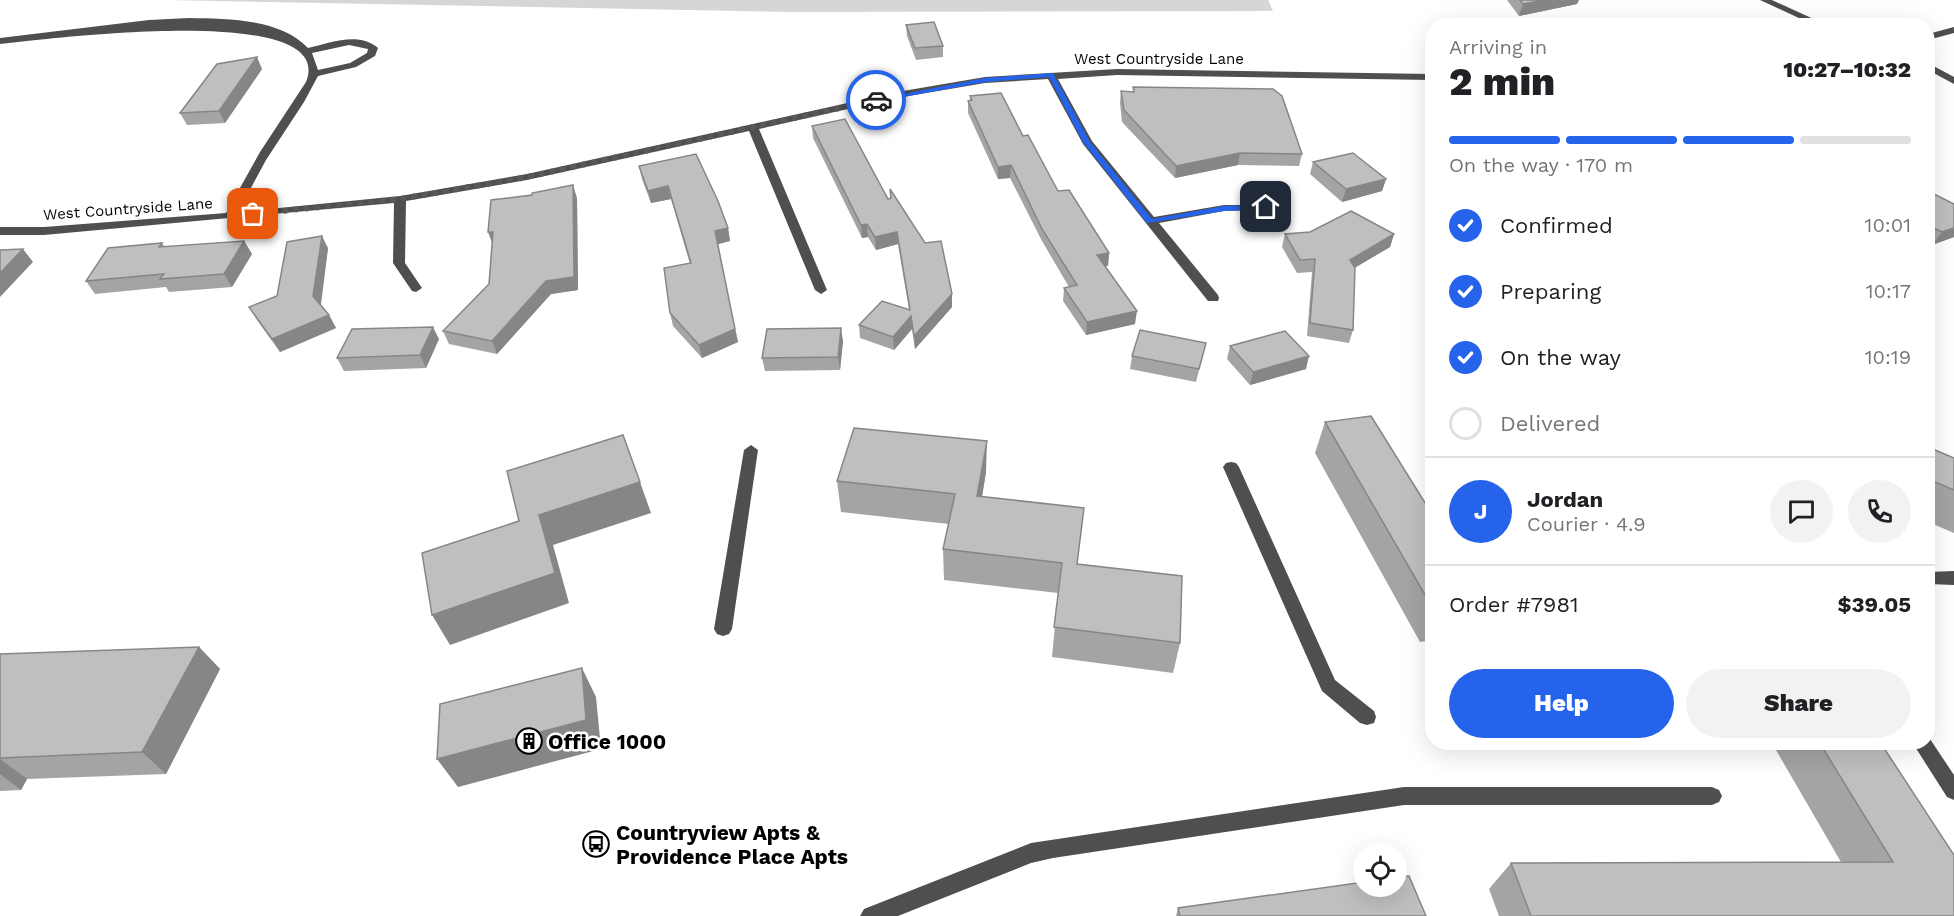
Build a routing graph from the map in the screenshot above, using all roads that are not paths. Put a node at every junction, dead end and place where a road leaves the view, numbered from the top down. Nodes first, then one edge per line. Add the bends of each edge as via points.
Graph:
1 (1764, 0) edge
2 (1806, 18) edge
3 (1954, 30) edge
4 (1935, 35) edge
5 (0, 41) edge
6 (306, 51) junction
7 (1935, 70) edge
8 (313, 74) junction
9 (1051, 75) junction
10 (1425, 77) edge
11 (1954, 81) edge
12 (753, 127) junction
13 (400, 199) junction
14 (1266, 207) dead end
15 (230, 216) junction
16 (1150, 221) junction
17 (0, 231) edge
18 (416, 288) dead end
19 (821, 290) dead end
20 (1213, 298) dead end
21 (751, 450) dead end
22 (1231, 467) dead end
23 (1935, 578) edge
24 (1954, 578) edge
25 (723, 629) dead end
26 (1367, 717) dead end
27 (1926, 750) edge
28 (1954, 791) edge
29 (1712, 796) dead end
30 (871, 916) edge

1 - 2 street
3 - 4 street
5 - 6 street via 142,21 232,20 270,28
6 - 8 street
6 - 8 street via 356,42 373,48 364,60
7 - 11 street
8 - 15 street
9 - 10 street, West Countryside Lane via 1117,72
9 - 12 street, West Countryside Lane via 985,80 897,95
9 - 16 street via 1087,142
12 - 13 street, West Countryside Lane via 527,177
12 - 19 street
13 - 15 street, West Countryside Lane
13 - 18 street via 399,263
14 - 16 street via 1224,208
15 - 17 street, West Countryside Lane
16 - 20 street
21 - 25 street
22 - 26 street via 1328,686
23 - 24 street
27 - 28 street
29 - 30 street via 1393,798 1053,848 1031,853

